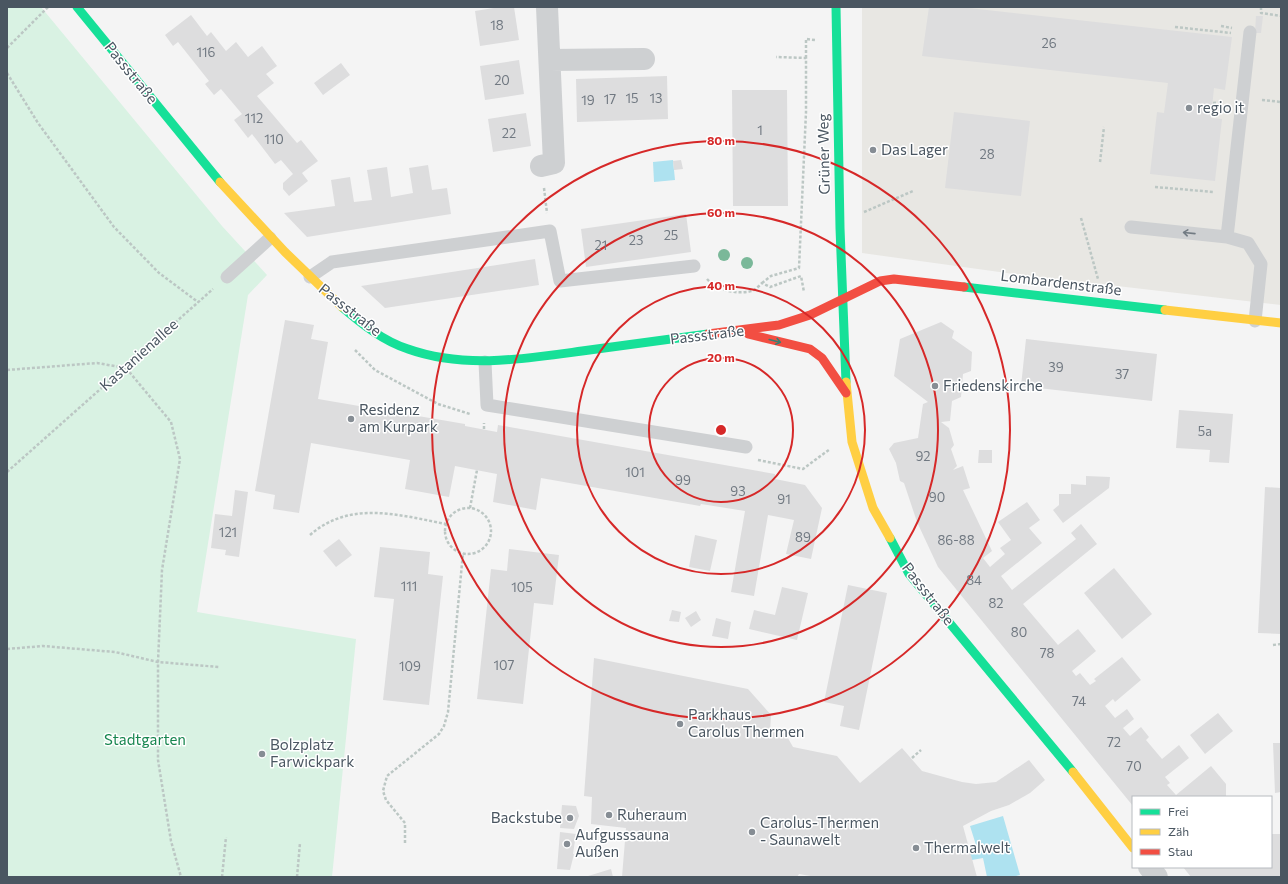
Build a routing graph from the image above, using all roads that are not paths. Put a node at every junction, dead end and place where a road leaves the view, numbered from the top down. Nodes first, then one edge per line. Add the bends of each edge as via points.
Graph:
1 (77, 7) edge
2 (547, 7) edge
3 (836, 7) edge
4 (1250, 32) dead end
5 (644, 59) dead end
6 (550, 60) junction
7 (541, 166) road end
8 (1131, 227) dead end
9 (1227, 237) junction
10 (270, 238) junction
11 (694, 266) road end
12 (227, 277) road end
13 (310, 277) junction
14 (842, 299) junction
15 (1255, 321) junction
16 (1281, 323) edge
17 (738, 331) junction
18 (485, 362) junction
19 (846, 392) junction
20 (746, 447) road end
21 (1132, 847) edge
22 (1150, 868) edge
23 (1157, 877) edge

1 - 10 street, Passstraße
2 - 6 street
3 - 14 street, Grüner Weg
4 - 9 lane
5 - 6 street
6 - 7 street via 554,163
9 -> 8 lane
9 - 15 lane via 1248,243 1261,264
10 - 12 lane
10 - 13 street, Passstraße
11 - 13 lane via 560,281 550,231 332,262
13 - 18 street, Passstraße via 341,307 371,330 407,348 446,358
14 - 15 street, Lombardenstraße via 880,282 894,279
14 - 17 street, Passstraße via 810,315 778,325
14 - 19 street, Passstraße
15 - 16 street, Lombardenstraße
17 - 18 street, Passstraße
17 -> 19 street via 810,349 822,358
18 - 20 lane via 487,405
19 - 21 street, Passstraße via 852,442 873,508 909,574
22 - 23 street

